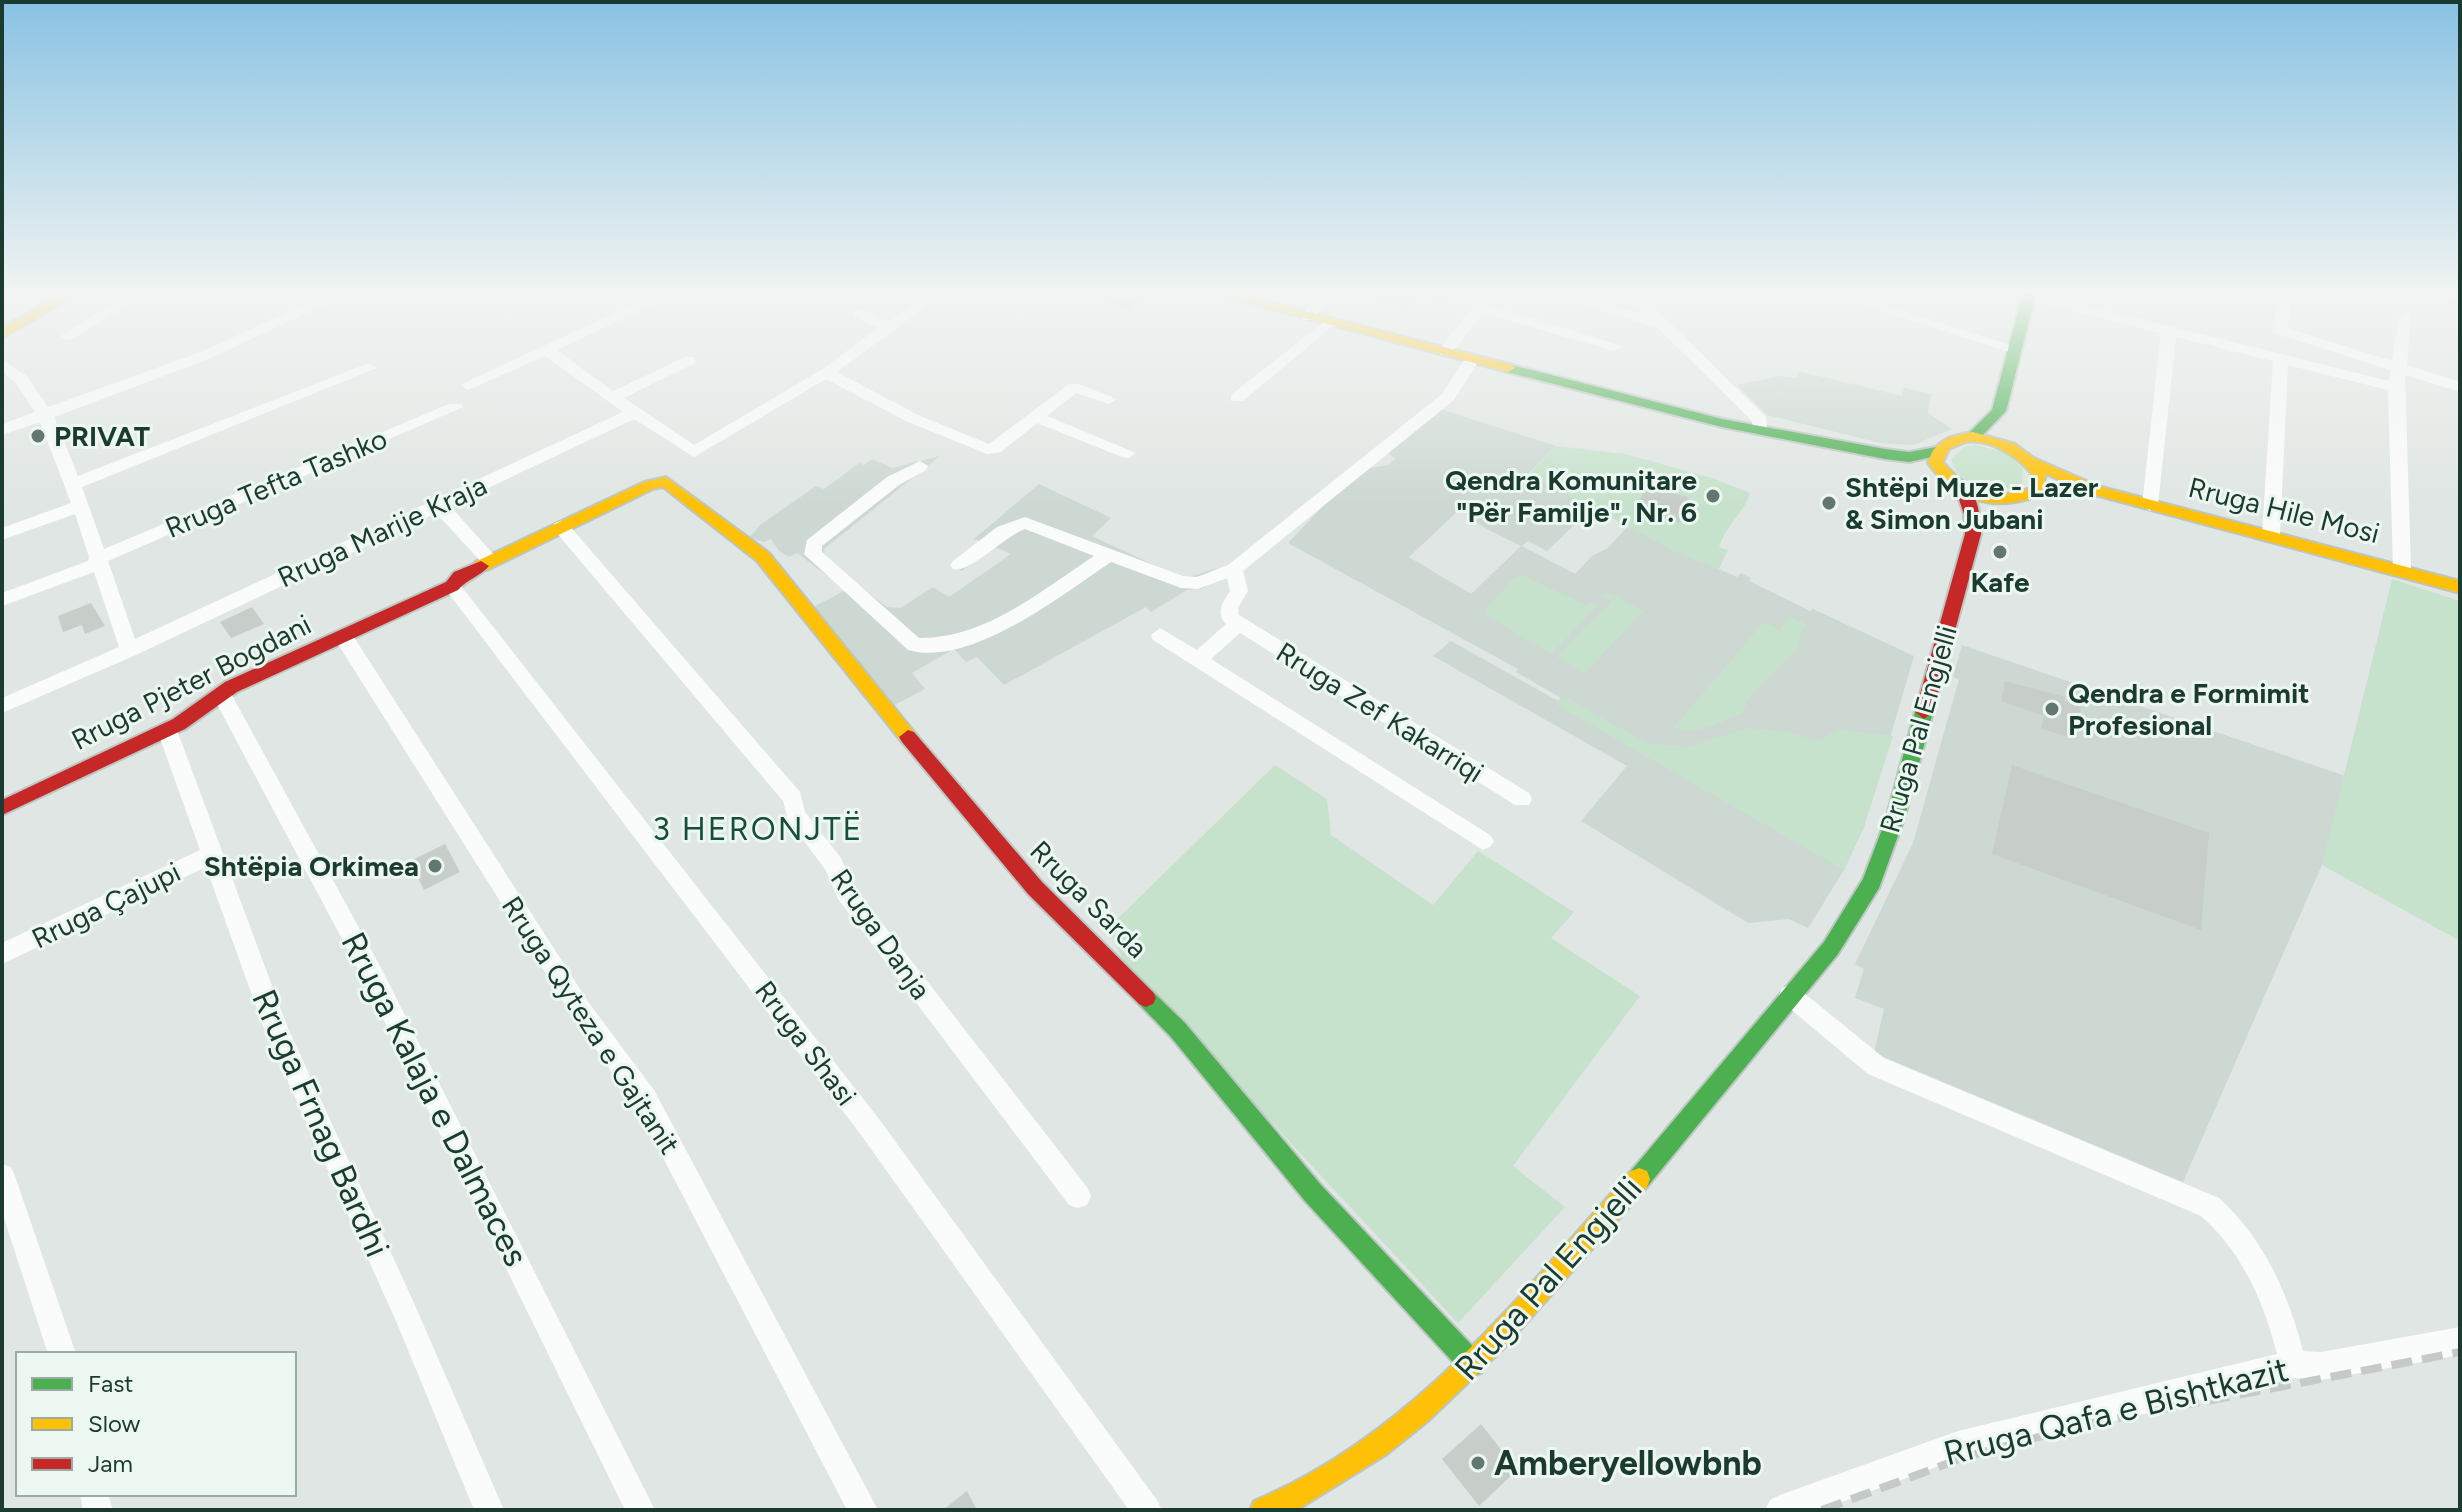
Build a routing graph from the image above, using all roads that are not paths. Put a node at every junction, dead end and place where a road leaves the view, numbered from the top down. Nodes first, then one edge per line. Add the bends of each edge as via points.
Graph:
1 (181, 364) edge
2 (514, 364) edge
3 (566, 364) edge
4 (683, 364) edge
5 (839, 364) edge
6 (1279, 364) edge
7 (1469, 364) edge
8 (1491, 364) edge
9 (1706, 364) edge
10 (2010, 364) edge
11 (2165, 364) edge
12 (2281, 364) edge
13 (2303, 364) edge
14 (2386, 364) edge
15 (2398, 364) edge
16 (2, 365) edge
17 (2397, 367) junction
18 (369, 368) dead end
19 (826, 373) junction
20 (468, 385) dead end
21 (2396, 387) junction
22 (2460, 387) edge
23 (612, 398) junction
24 (1237, 398) dead end
25 (1109, 399) dead end
26 (455, 407) dead end
27 (1999, 411) junction
28 (635, 413) junction
29 (46, 415) junction
30 (1035, 417) junction
31 (1759, 429) junction
32 (2, 430) edge
33 (1973, 437) junction
34 (2007, 445) junction
35 (1936, 452) junction
36 (1128, 453) dead end
37 (1885, 454) junction
38 (2033, 462) junction
39 (920, 466) dead end
40 (1945, 478) junction
41 (662, 482) joint
42 (73, 484) junction
43 (2093, 490) junction
44 (1964, 491) junction
45 (2037, 491) junction
46 (2002, 501) junction
47 (439, 505) junction
48 (2150, 505) junction
49 (80, 506) junction
50 (561, 527) junction
51 (2, 534) edge
52 (1973, 534) junction
53 (2271, 535) junction
54 (1110, 554) junction
55 (97, 561) junction
56 (490, 561) junction
57 (959, 565) dead end
58 (1234, 569) junction
59 (2402, 569) junction
60 (452, 586) junction
61 (2460, 587) edge
62 (2, 600) edge
63 (1238, 624) junction
64 (1160, 635) dead end
65 (343, 636) junction
66 (129, 650) junction
67 (1198, 660) junction
68 (221, 693) junction
69 (2, 706) edge
70 (167, 730) junction
71 (1522, 799) dead end
72 (2, 808) edge
73 (1483, 841) dead end
74 (210, 855) junction
75 (2, 954) edge
76 (1790, 995) junction
77 (2, 1176) edge
78 (1078, 1196) dead end
79 (2460, 1341) edge
80 (61, 1352) edge
81 (1472, 1364) junction
82 (2293, 1364) junction
83 (489, 1510) edge
84 (640, 1510) edge
85 (863, 1510) edge
86 (1147, 1510) edge
87 (1263, 1510) edge
88 (1780, 1510) edge

1 - 29 street
2 - 20 street
3 - 23 street
4 - 23 street
5 - 19 street
6 - 24 street
7 - 58 street via 1448,397
8 - 31 main road
9 - 31 street via 1760,420
10 - 27 main road
11 - 48 street
12 - 53 street
13 - 21 street
14 - 17 street
15 - 17 street
16 - 29 street via 16,374
17 - 21 street
17 - 22 street
18 - 42 street
19 - 28 street via 694,452
19 - 30 street via 984,449 995,448
21 - 59 street
23 - 28 street
25 - 30 street via 1074,387
26 - 55 street, Rruga Tefta Tashko
27 - 33 main road
27 - 34 main road
28 - 47 street, Rruga Marije Kraja
29 - 32 street
29 - 42 street
30 - 36 street
31 - 37 main road
33 - 34 main road, Rruga Hile Mosi
33 - 35 main road via 1943,444
34 - 38 main road, Rruga Hile Mosi
35 - 37 main road
35 - 40 main road via 1935,463
37 - 40 main road
38 - 43 main road, Rruga Hile Mosi
38 - 45 main road via 2041,482
39 - 54 street via 813,544 813,554 915,645 934,648 980,632
40 - 44 main road
41 - 50 main road, Rruga Pjeter Bogdani
41 - 81 main road, Rruga Sarda via 763,557 1035,888 1178,1030 1313,1193
42 - 49 street
43 - 45 main road, Rruga Hile Mosi
43 - 48 main road, Rruga Hile Mosi
44 - 46 main road
44 - 52 main road, Rruga Pal Engjelli
45 - 46 main road, Rruga Hile Mosi
46 - 52 main road, Rruga Pal Engjelli
47 - 56 street
47 - 66 street, Rruga Marije Kraja
48 - 53 main road, Rruga Hile Mosi
49 - 51 street
49 - 55 street
50 - 56 main road, Rruga Pjeter Bogdani
50 - 78 street, Rruga Danja via 793,798 795,814 833,864 846,893
52 - 76 main road, Rruga Pal Engjelli via 1895,819 1872,882 1831,948
53 - 59 main road, Rruga Hile Mosi
54 - 57 street via 1025,523 1003,531
54 - 58 street via 1189,584
55 - 62 street, Rruga Tefta Tashko
55 - 66 street
56 - 60 main road, Rruga Pjeter Bogdani
58 - 63 street via 1239,591 1229,608 1230,618
59 - 61 main road, Rruga Hile Mosi
60 - 65 main road, Rruga Pjeter Bogdani
60 - 86 street, Rruga Shasi via 851,1102
63 - 67 street
63 - 71 street, Rruga Zef Kakarriqi
64 - 67 street, Rruga Zef Kakarriqi
65 - 68 main road, Rruga Pjeter Bogdani
65 - 85 street, Rruga Qyteza e Gajtanit via 572,996 645,1098
66 - 69 street, Rruga Marije Kraja
67 - 73 street, Rruga Zef Kakarriqi
68 - 70 main road, Rruga Pjeter Bogdani
68 - 84 street, Rruga Kalaja e Dalmaces via 380,989
70 - 72 main road, Rruga Pjeter Bogdani
70 - 74 street, Rruga Frnag Bardhi
74 - 75 street, Rruga Çajupi
74 - 83 street, Rruga Frnag Bardhi via 275,1026
76 - 81 main road, Rruga Pal Engjelli via 1644,1173
76 - 82 street via 1876,1066 2210,1207 2234,1226 2252,1255 2274,1299
77 - 80 street
79 - 82 street, Rruga Qafa e Bishtkazit via 2321,1366
81 - 87 main road, Rruga Pal Engjelli via 1416,1419 1356,1461 1285,1503
82 - 88 street, Rruga Qafa e Bishtkazit via 1958,1445

